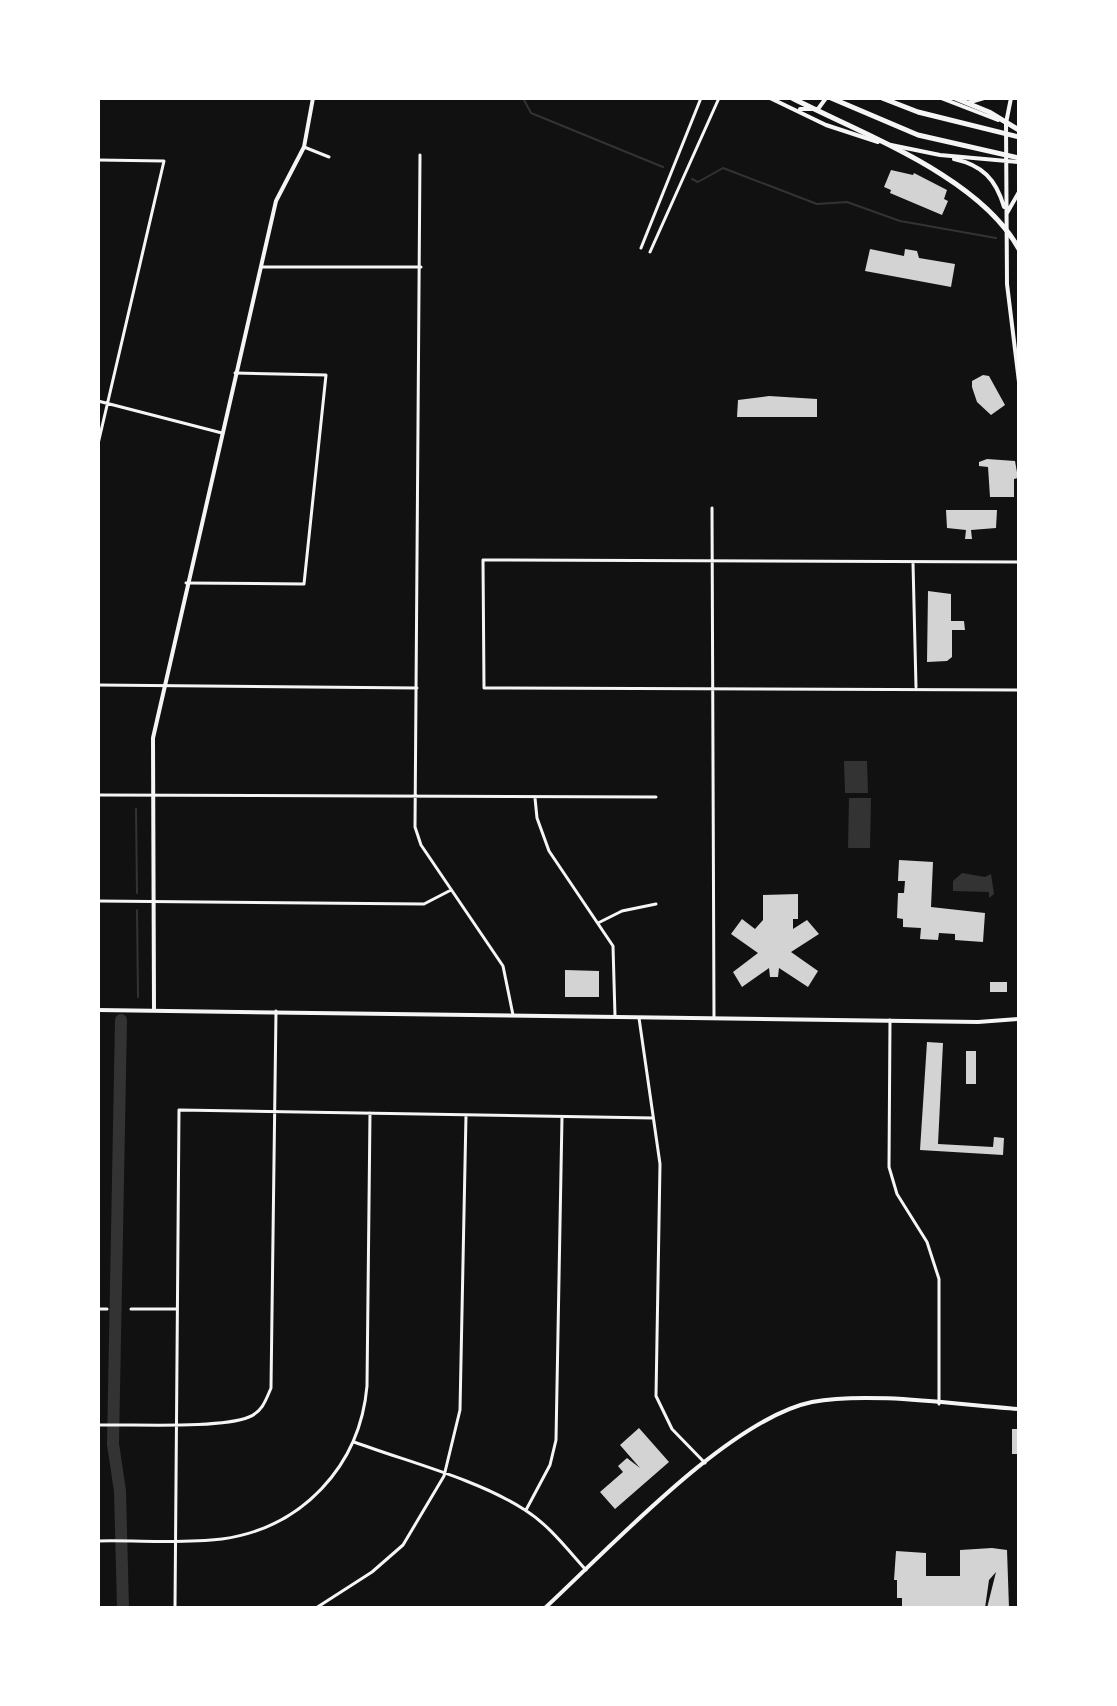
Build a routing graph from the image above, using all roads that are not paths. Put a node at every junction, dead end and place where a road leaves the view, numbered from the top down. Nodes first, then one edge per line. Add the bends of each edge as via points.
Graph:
1 (313, 98) edge
2 (701, 98) edge
3 (719, 98) edge
4 (770, 98) edge
5 (792, 98) edge
6 (828, 98) edge
7 (882, 98) edge
8 (941, 98) edge
9 (984, 98) edge
10 (1011, 98) edge
11 (957, 101) edge
12 (794, 108) junction
13 (1006, 123) junction
14 (1019, 128) edge
15 (1019, 137) edge
16 (304, 147) junction
17 (420, 155) dead end
18 (940, 155) junction
19 (329, 157) dead end
20 (98, 160) edge
21 (1019, 160) edge
22 (1006, 161) junction
23 (1019, 192) edge
24 (1006, 215) junction
25 (641, 248) dead end
26 (1019, 249) edge
27 (650, 252) dead end
28 (260, 267) junction
29 (421, 267) junction
30 (235, 373) junction
31 (1019, 382) edge
32 (98, 401) edge
33 (107, 404) junction
34 (222, 433) junction
35 (98, 444) edge
36 (712, 508) dead end
37 (713, 562) junction
38 (913, 562) junction
39 (1019, 562) edge
40 (186, 583) junction
41 (98, 685) edge
42 (165, 685) junction
43 (916, 687) junction
44 (417, 688) junction
45 (714, 690) junction
46 (1019, 690) edge
47 (98, 795) edge
48 (153, 795) junction
49 (414, 796) junction
50 (535, 797) junction
51 (656, 797) dead end
52 (451, 890) junction
53 (98, 901) edge
54 (153, 901) junction
55 (656, 904) dead end
56 (598, 923) junction
57 (154, 1009) junction
58 (98, 1010) edge
59 (276, 1011) junction
60 (513, 1015) junction
61 (615, 1016) junction
62 (639, 1016) junction
63 (714, 1017) junction
64 (1019, 1019) edge
65 (890, 1020) junction
66 (276, 1112) junction
67 (370, 1113) junction
68 (466, 1115) junction
69 (562, 1116) junction
70 (653, 1118) junction
71 (98, 1309) edge
72 (107, 1309) dead end
73 (131, 1309) dead end
74 (177, 1309) junction
75 (939, 1404) junction
76 (1019, 1407) edge
77 (176, 1423) junction
78 (98, 1425) edge
79 (354, 1442) junction
80 (705, 1463) junction
81 (444, 1476) junction
82 (526, 1510) junction
83 (175, 1540) junction
84 (98, 1541) edge
85 (586, 1570) junction
86 (175, 1608) edge
87 (316, 1608) edge
88 (545, 1608) edge

1 - 16 street
2 - 25 street
3 - 27 street
4 - 12 street
5 - 26 highway via 956,183 992,211
6 - 12 street via 818,109
6 - 21 highway via 918,135
7 - 15 highway
8 - 11 street
9 - 11 street
10 - 13 street
11 - 13 street
11 - 14 highway
12 - 18 street via 870,140
13 - 14 street
13 - 22 street
16 - 19 street
16 - 28 street via 276,201
17 - 29 street
18 - 22 street
18 - 24 street via 979,167 997,187
20 - 33 street via 164,161
21 - 22 street
22 - 24 street
23 - 24 street
24 - 31 street via 1007,284
28 - 29 street
28 - 30 street
29 - 44 street
30 - 34 street
30 - 40 street via 326,375 304,584
32 - 33 street
33 - 34 street
33 - 35 street
34 - 40 street
36 - 37 street
37 - 38 street
37 - 45 street
37 - 45 street via 483,560 484,688
38 - 39 street
38 - 43 street
40 - 42 street
41 - 42 street
42 - 44 street
42 - 48 street via 153,738
43 - 45 street
43 - 46 street
44 - 49 street
45 - 63 street
47 - 48 street
48 - 49 street
48 - 54 street
49 - 50 street
49 - 52 street via 418,839
50 - 51 street
50 - 56 street via 549,851
52 - 54 street via 424,904
52 - 60 street via 503,966
53 - 54 street
54 - 57 street
55 - 56 street
56 - 61 street via 615,954
57 - 58 street
57 - 59 street
59 - 60 street
59 - 66 street
60 - 61 street
61 - 62 street
62 - 63 street
62 - 70 street
63 - 65 street
64 - 65 street
65 - 75 street via 889,1167 897,1194 927,1242 939,1279
66 - 67 street
66 - 74 street via 179,1110
66 - 77 street via 271,1388 262,1408 250,1417
67 - 68 street
67 - 79 street via 367,1386
68 - 69 street
68 - 81 street via 460,1410
69 - 70 street
69 - 82 street via 556,1440 550,1465
70 - 80 street via 660,1164 656,1396 672,1429
71 - 72 street
73 - 74 street
74 - 77 street
75 - 76 street
75 - 80 street via 813,1402 749,1429
77 - 78 street
77 - 83 street
79 - 81 street
79 - 83 street via 327,1484 291,1515 250,1533
80 - 85 street
81 - 82 street
81 - 87 street via 403,1545
82 - 85 street
83 - 84 street
83 - 86 street
85 - 88 street

